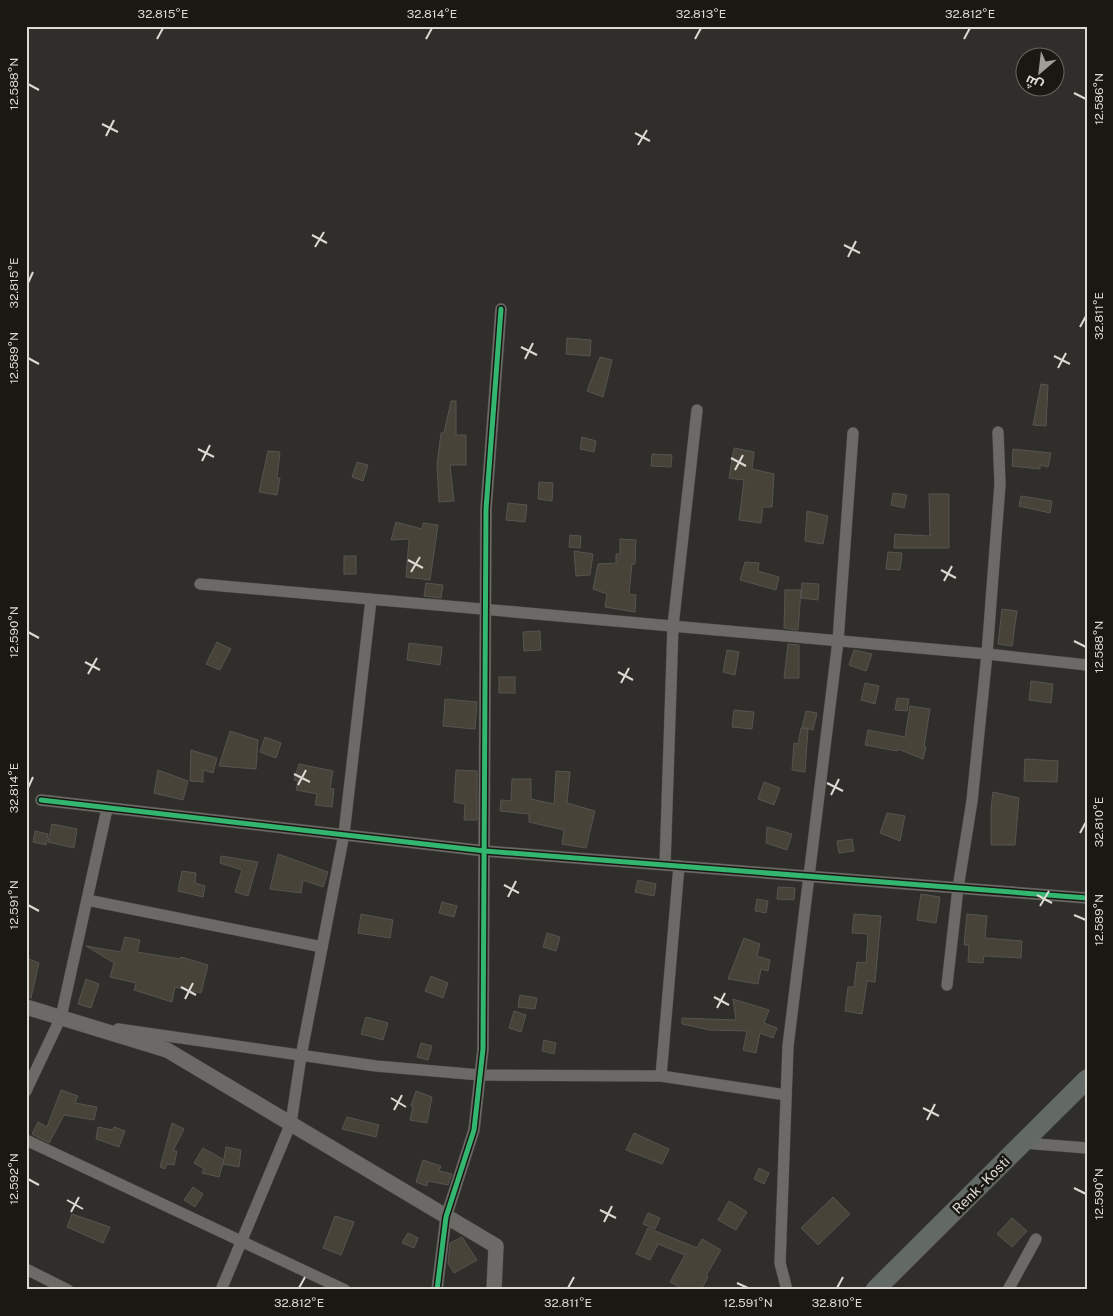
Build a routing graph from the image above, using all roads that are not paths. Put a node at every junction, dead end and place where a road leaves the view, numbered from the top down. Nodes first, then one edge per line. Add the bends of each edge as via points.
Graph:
1 (501, 308) dead end
2 (697, 410) dead end
3 (853, 432) dead end
4 (998, 432) dead end
5 (200, 584) dead end
6 (372, 600) junction
7 (486, 610) junction
8 (673, 626) junction
9 (838, 641) junction
10 (987, 654) junction
11 (1087, 665) edge
12 (42, 800) dead end
13 (107, 809) junction
14 (344, 834) junction
15 (485, 851) junction
16 (665, 865) junction
17 (679, 866) junction
18 (809, 876) junction
19 (958, 888) junction
20 (1087, 898) edge
21 (87, 900) junction
22 (322, 946) junction
23 (947, 985) dead end
24 (26, 1007) edge
25 (62, 1017) junction
26 (86, 1025) junction
27 (301, 1056) junction
28 (480, 1075) junction
29 (661, 1076) junction
30 (1087, 1079) edge
31 (26, 1091) edge
32 (786, 1095) junction
33 (291, 1122) junction
34 (26, 1140) edge
35 (1024, 1143) junction
36 (1087, 1148) edge
37 (446, 1217) junction
38 (1036, 1239) dead end
39 (243, 1242) junction
40 (26, 1269) edge
41 (68, 1290) edge
42 (221, 1290) edge
43 (345, 1290) edge
44 (436, 1290) edge
45 (494, 1290) edge
46 (787, 1290) edge
47 (875, 1290) edge
48 (1008, 1290) edge

1 - 7 street via 486,509
2 - 8 street
3 - 9 street
4 - 10 street via 1000,484
5 - 6 street
6 - 7 street
6 - 14 street
7 - 8 street
7 - 15 street
8 - 9 street
8 - 16 street
9 - 10 street
9 - 18 street
10 - 11 street
10 - 19 street via 972,801
12 - 13 street
13 - 14 street
13 - 21 street
14 - 15 street
14 - 22 street
15 - 16 street
15 - 28 street
16 - 17 street
17 - 18 street
17 - 29 street
18 - 19 street
18 - 32 street via 788,1046
19 - 20 street
19 - 23 street
21 - 22 street
21 - 25 street
22 - 27 street
24 - 25 street
25 - 26 street
25 - 31 street
26 - 27 street
26 - 33 street via 167,1050
27 - 28 street
27 - 33 street
28 - 29 street
28 - 37 street via 474,1130
29 - 32 street
30 - 35 main road, Renk - Kosti
32 - 46 street via 780,1263
33 - 37 street
33 - 39 street
34 - 39 street
35 - 36 street
35 - 47 main road, Renk - Kosti
37 - 44 street
37 - 45 street via 496,1246
38 - 48 street
39 - 42 street
39 - 43 street
40 - 41 street

